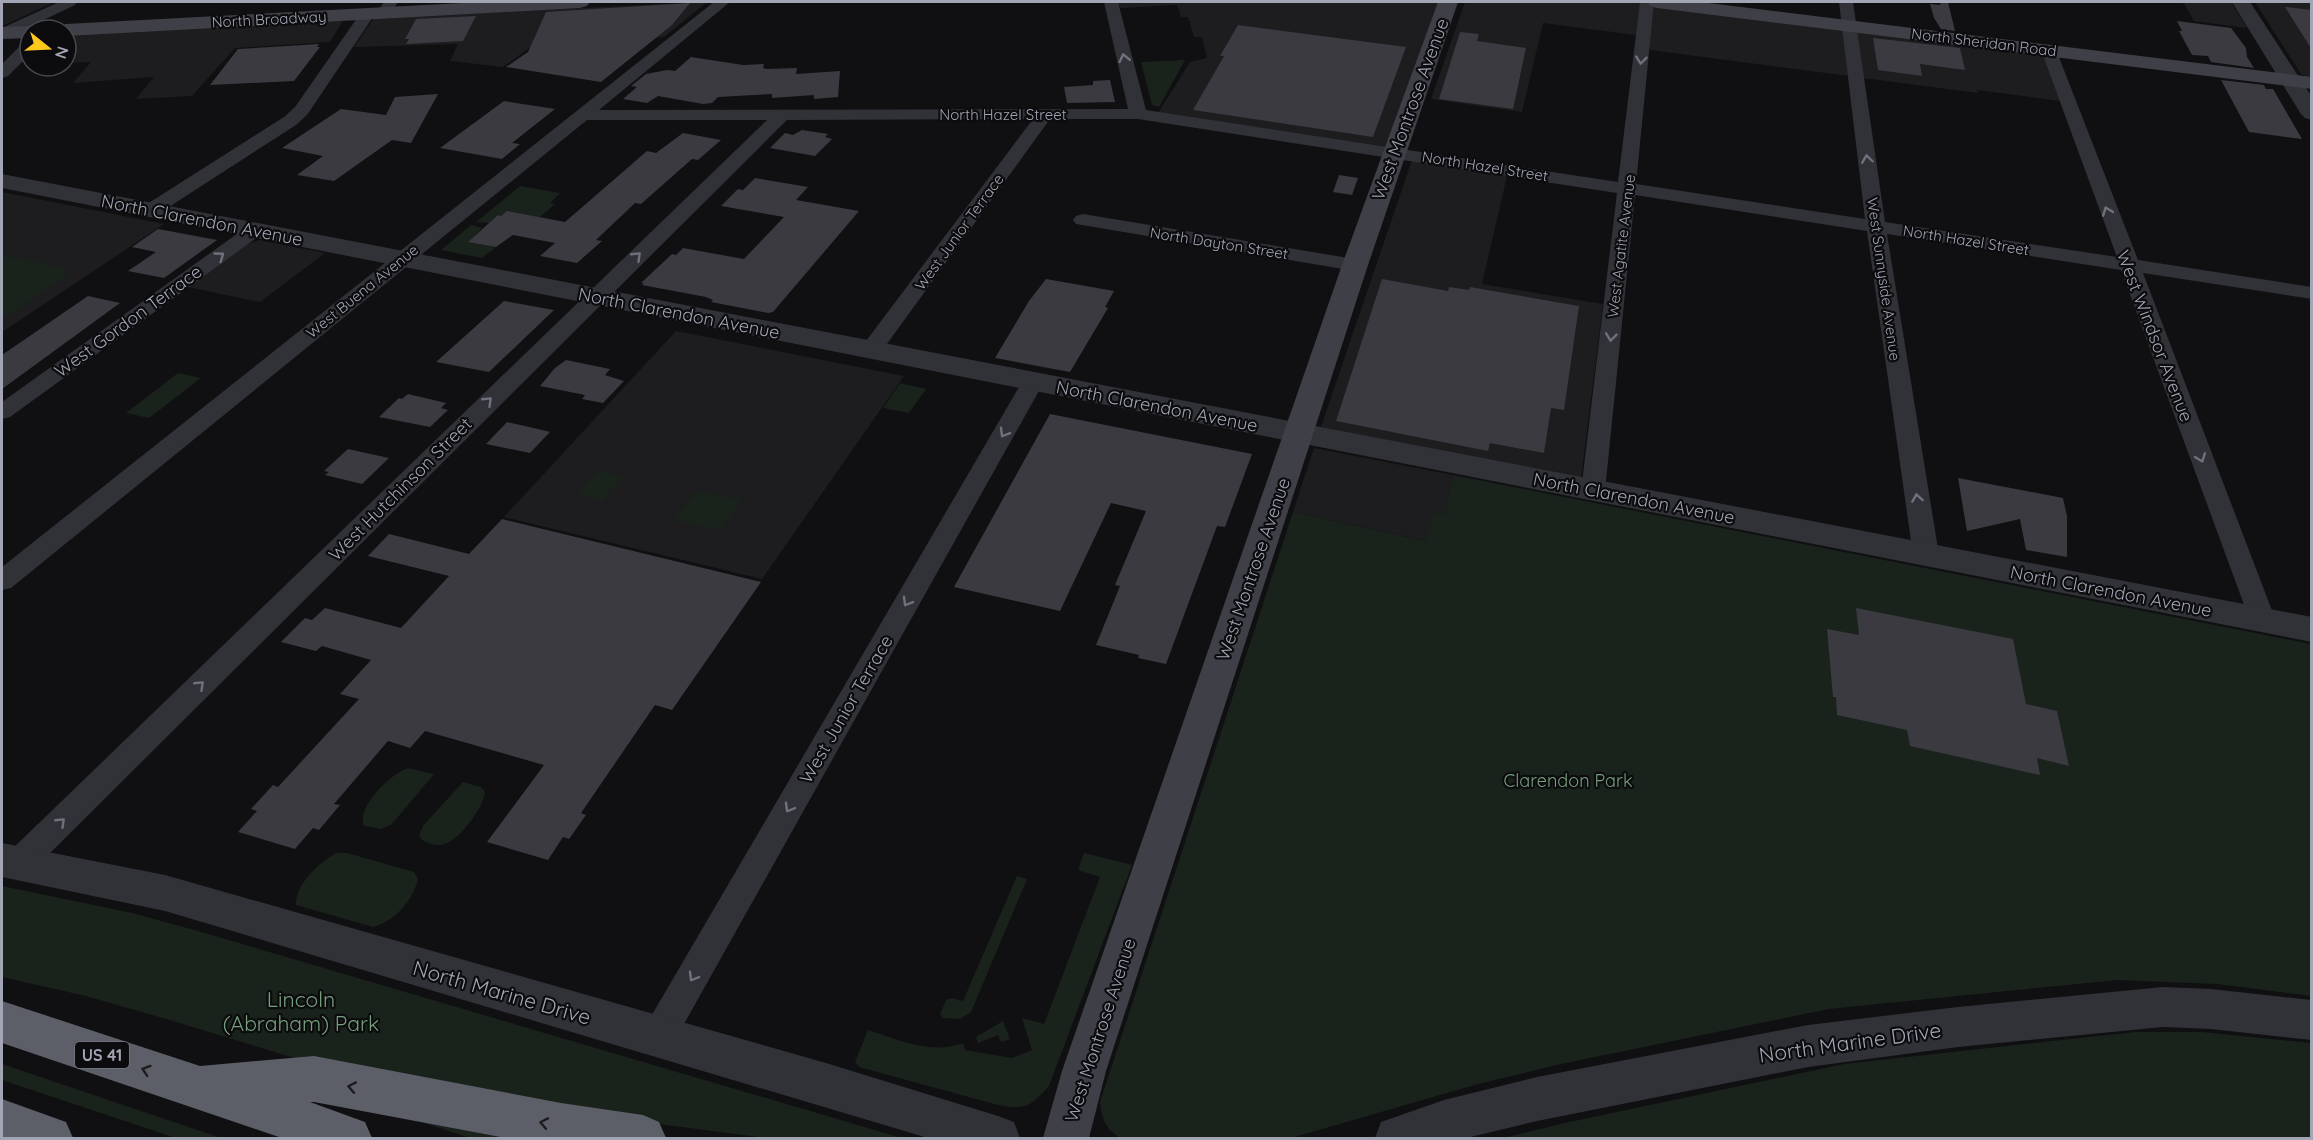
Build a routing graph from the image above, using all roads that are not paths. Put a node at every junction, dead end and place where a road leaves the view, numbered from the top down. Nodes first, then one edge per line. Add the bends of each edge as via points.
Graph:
1 (70, 2) edge
2 (569, 2) edge
3 (723, 2) edge
4 (1111, 2) edge
5 (1448, 2) edge
6 (1647, 2) edge
7 (1657, 2) edge
8 (1846, 2) edge
9 (2241, 2) edge
10 (381, 9) edge
11 (1849, 25) junction
12 (78, 29) edge
13 (18, 32) edge
14 (3, 33) edge
15 (2049, 50) junction
16 (18, 57) edge
17 (2, 73) edge
18 (2301, 82) edge
19 (1046, 113) junction
20 (1138, 114) junction
21 (2312, 114) edge
22 (581, 115) junction
23 (781, 116) junction
24 (1394, 152) junction
25 (2, 181) edge
26 (1628, 188) junction
27 (151, 210) junction
28 (1083, 220) dead end
29 (1876, 227) junction
30 (255, 230) junction
31 (402, 259) junction
32 (1354, 265) junction
33 (2128, 266) junction
34 (2312, 293) edge
35 (595, 296) junction
36 (871, 350) junction
37 (1033, 382) junction
38 (2, 412) edge
39 (1299, 433) junction
40 (1593, 490) junction
41 (1926, 555) junction
42 (2, 581) edge
43 (2263, 621) junction
44 (2312, 630) edge
45 (10, 861) edge
46 (2312, 1020) edge
47 (2, 1022) edge
48 (658, 1037) junction
49 (202, 1088) junction
50 (2, 1122) edge
51 (50, 1138) edge
52 (349, 1138) edge
53 (643, 1138) edge
54 (998, 1138) edge
55 (1066, 1138) edge
56 (1397, 1138) edge

1 - 14 street
2 - 10 main road, North Broadway
3 - 22 street, West Buena Avenue
20 -> 4 street
5 - 24 main road, West Montrose Avenue
6 -> 26 street, West Agatite Avenue
7 - 11 main road, North Sheridan Road
8 - 11 street, West Sunnyside Avenue
9 - 18 street
10 - 12 main road, North Broadway
10 - 27 street via 290,121
11 - 15 main road, North Sheridan Road
29 -> 11 street, West Sunnyside Avenue
13 - 14 main road
15 - 18 main road, North Sheridan Road
33 -> 15 street, West Windsor Avenue
16 - 17 street
18 - 21 street
19 - 20 street, North Hazel Street
19 - 23 street, North Hazel Street
19 - 36 street, West Junior Terrace
20 - 24 street, North Hazel Street
22 - 23 street, North Hazel Street
22 - 31 street, West Buena Avenue
35 -> 23 street, West Hutchinson Street
24 - 26 street, North Hazel Street
24 - 32 main road, West Montrose Avenue
25 - 27 street, North Clarendon Avenue
26 - 29 street, North Hazel Street
26 -> 40 street, West Agatite Avenue
27 - 30 street, North Clarendon Avenue
28 - 32 street, North Dayton Street
29 - 33 street, North Hazel Street
41 -> 29 street, West Sunnyside Avenue
30 - 31 street, North Clarendon Avenue
38 -> 30 street, West Gordon Terrace
31 - 35 street, North Clarendon Avenue
31 - 42 street, West Buena Avenue
32 - 39 main road, West Montrose Avenue
33 - 34 street, North Hazel Street
33 -> 43 street, West Windsor Avenue
35 - 36 street, North Clarendon Avenue
45 -> 35 street, West Hutchinson Street
36 - 37 street, North Clarendon Avenue
37 - 39 street, North Clarendon Avenue
37 -> 48 street, West Junior Terrace
39 - 40 street, North Clarendon Avenue
39 - 55 main road, West Montrose Avenue via 1084,1071
40 - 41 street, North Clarendon Avenue
41 - 43 street, North Clarendon Avenue
43 - 44 street, North Clarendon Avenue
45 - 48 street, North Marine Drive via 151,890
46 - 56 street, North Marine Drive via 2163,1007 1889,1036 1797,1048 1548,1097 1444,1122
49 -> 47 highway, US 41
48 - 54 street, North Marine Drive
49 - 52 highway, US 41
53 -> 49 highway via 314,1079
50 - 51 highway

